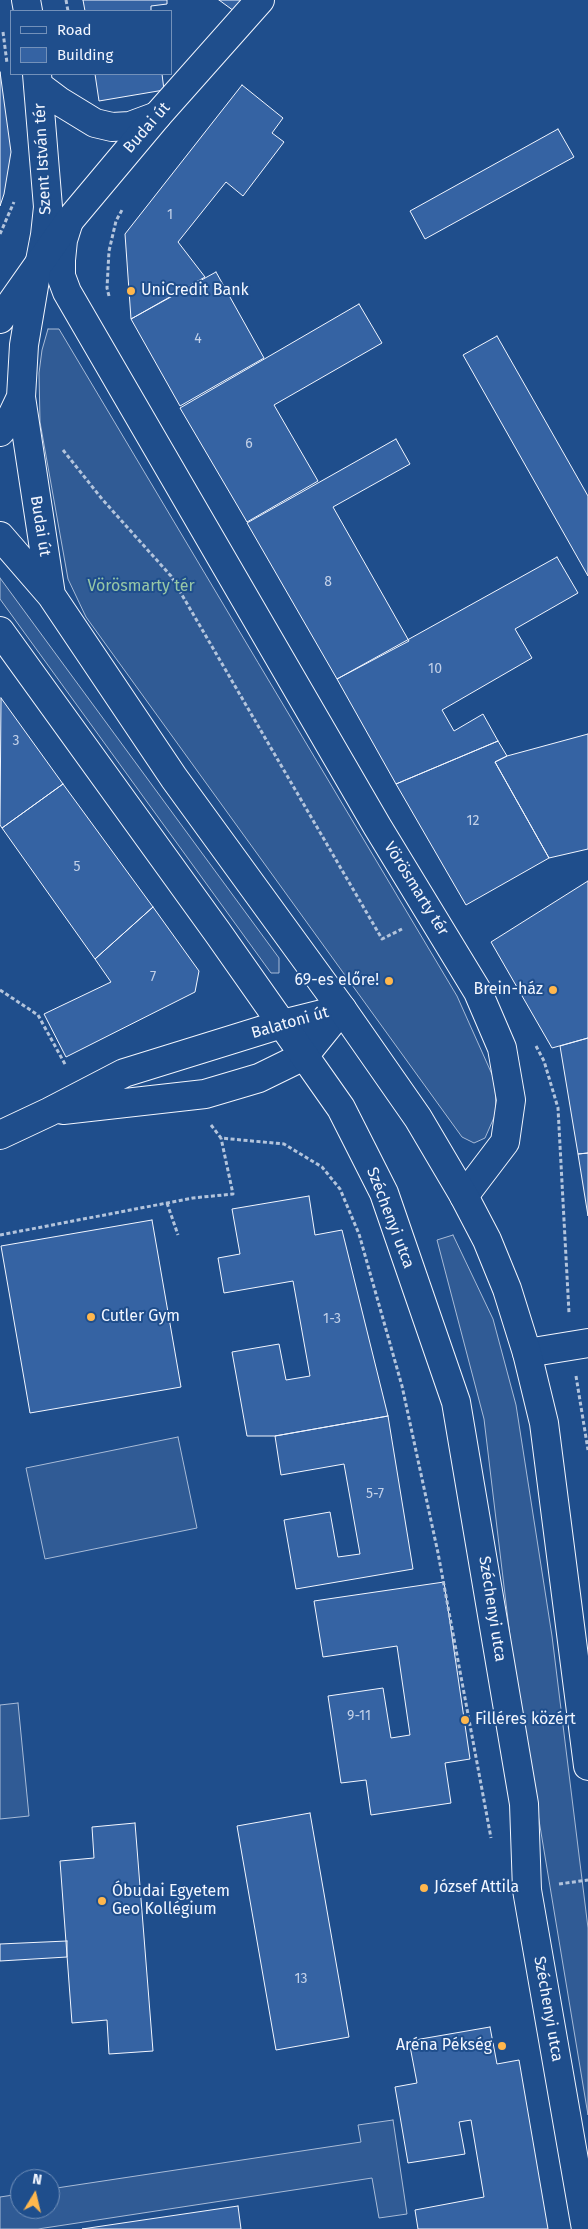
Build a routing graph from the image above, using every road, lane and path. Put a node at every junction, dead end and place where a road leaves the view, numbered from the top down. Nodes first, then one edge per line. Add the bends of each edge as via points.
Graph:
1 (260, 0) edge
2 (38, 80) edge
3 (157, 116) junction
4 (69, 221) junction
5 (40, 261) junction
6 (4, 307) edge
7 (21, 397) junction
8 (0, 432) edge
9 (61, 448) dead end
10 (0, 536) edge
11 (51, 594) junction
12 (0, 631) edge
13 (431, 914) junction
14 (0, 990) edge
15 (342, 1009) junction
16 (282, 1024) junction
17 (304, 1056) junction
18 (66, 1067) dead end
19 (49, 1112) junction
20 (210, 1124) dead end
21 (0, 1135) edge
22 (221, 1138) junction
23 (464, 1196) junction
24 (167, 1203) junction
25 (0, 1235) edge
26 (178, 1235) dead end
27 (579, 1345) edge
28 (527, 1353) junction
29 (588, 1450) edge
30 (588, 1766) edge
31 (492, 1844) dead end
32 (586, 2229) edge

1 - 3 main road, Budai út
2 - 3 main road, Szent István tér via 59,101 95,123 112,127 130,126
2 - 5 main road, Szent István tér via 48,207
3 - 4 main road, Budai út
4 - 5 main road, Budai út
4 - 13 main road, Vörösmarty tér via 61,260 61,276 67,292
5 - 6 main road, Budai út
5 - 7 main road, Budai út via 28,313
7 - 8 main road, Budai út
7 - 11 main road, Budai út
9 - 13 path via 102,500 171,576 382,939
10 - 11 main road
11 - 15 main road via 174,778
12 - 16 main road
13 - 23 main road, Vörösmarty tér via 478,992 502,1048 511,1100 505,1142
14 - 18 path via 38,1015
15 - 16 main road, Balatoni út
15 - 17 main road, Balatoni út
15 - 23 main road via 418,1118
16 - 17 main road, Széchenyi utca
16 - 19 main road, Balatoni út via 124,1073
17 - 19 main road, Balatoni út via 259,1078 205,1094
17 - 32 main road, Széchenyi utca via 341,1108 384,1193 456,1402 524,1804 527,1890
19 - 21 main road, Balatoni út
20 - 22 path
22 - 24 path via 233,1194
22 - 31 path via 284,1144 322,1167 340,1189 359,1234 402,1386 438,1553
23 - 28 main road via 507,1289
24 - 25 path
24 - 26 path
27 - 28 main road
27 - 29 path
28 - 30 main road via 544,1424

